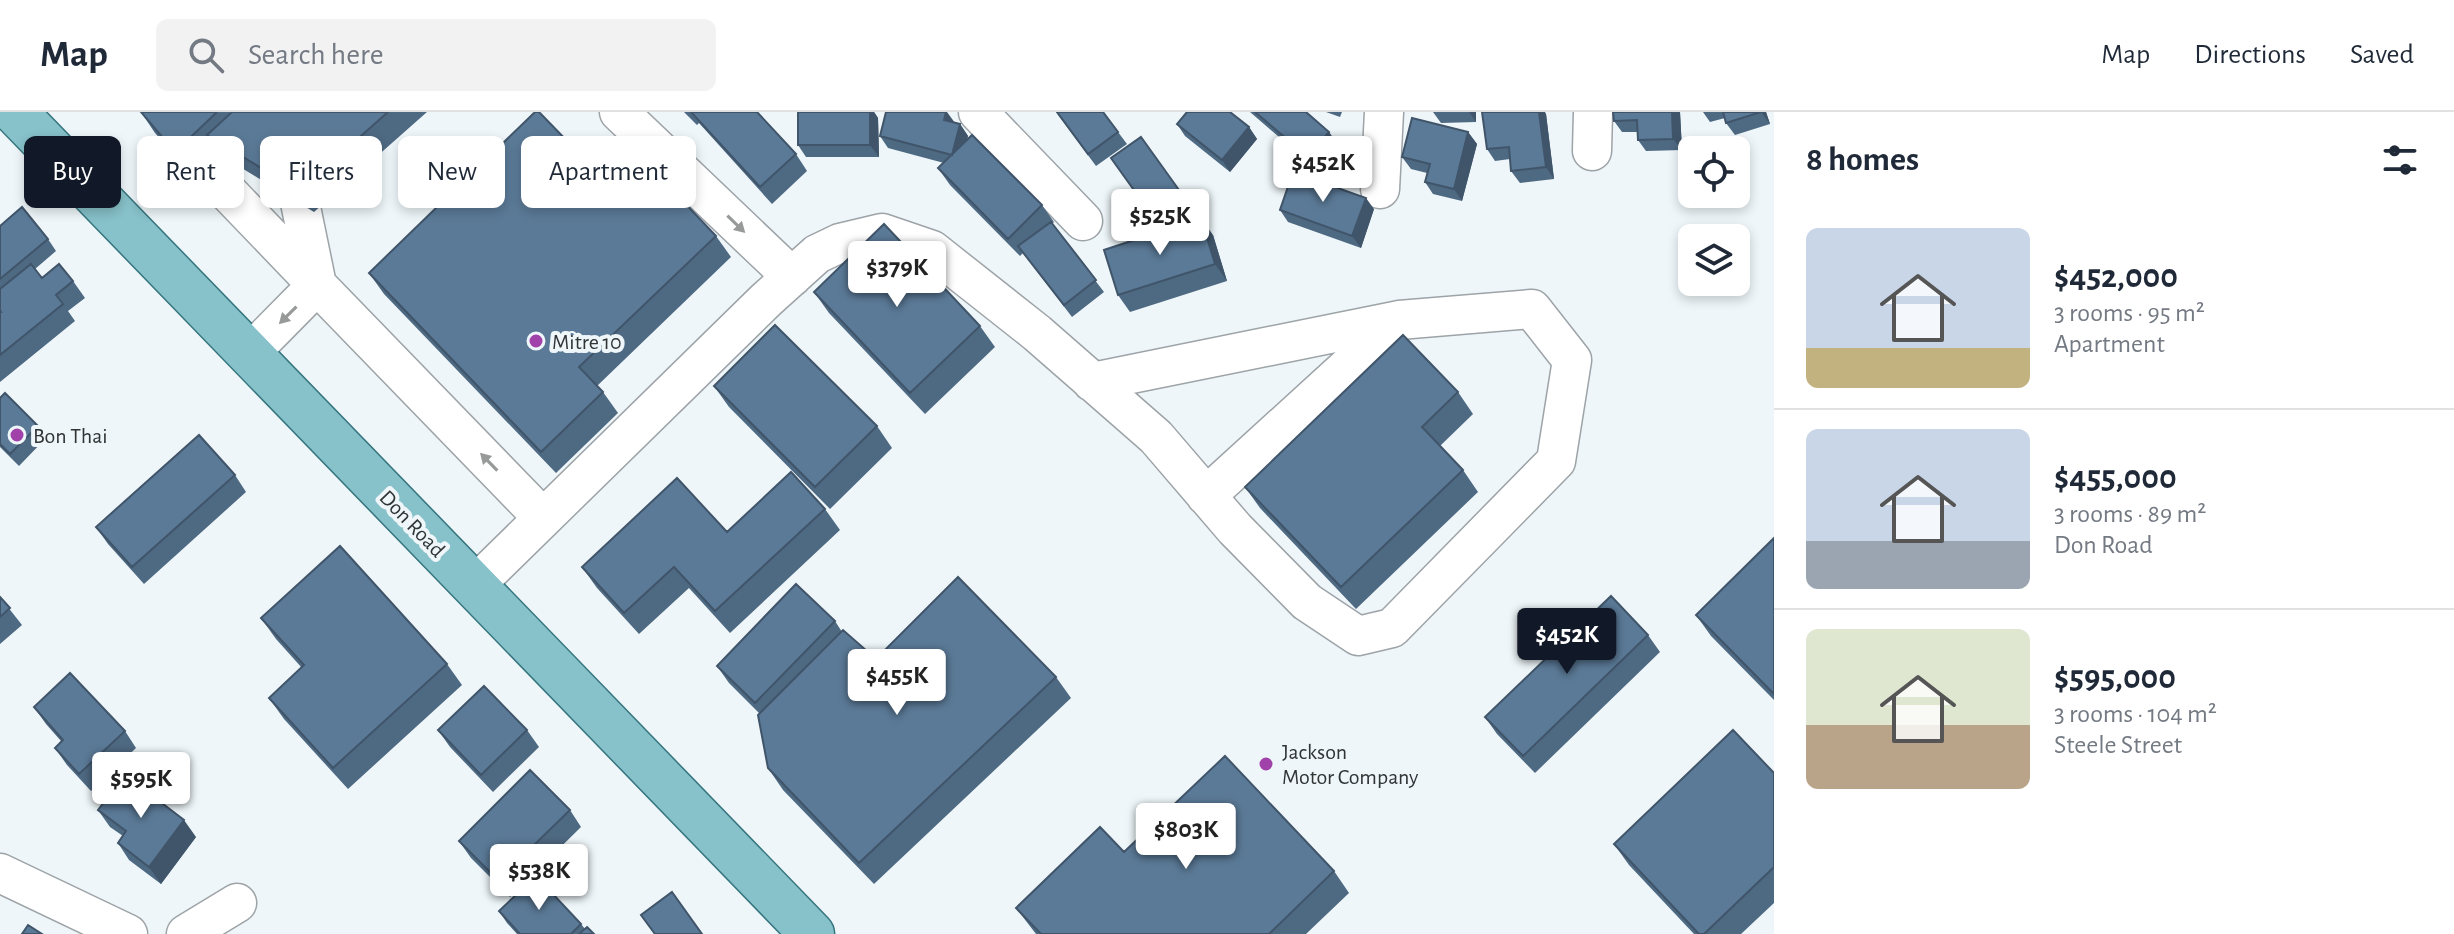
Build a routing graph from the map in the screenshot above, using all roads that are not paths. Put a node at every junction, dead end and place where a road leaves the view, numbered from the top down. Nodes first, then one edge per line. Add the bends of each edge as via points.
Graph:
1 (15, 112) edge
2 (374, 112) edge
3 (619, 112) edge
4 (978, 112) edge
5 (1384, 112) edge
6 (1593, 112) edge
7 (1592, 151) dead end
8 (1380, 189) dead end
9 (243, 208) edge
10 (1083, 221) dead end
11 (792, 277) junction
12 (317, 285) junction
13 (1399, 320) junction
14 (249, 354) junction
15 (1092, 382) junction
16 (1206, 496) junction
17 (543, 518) junction
18 (474, 586) junction
19 (0, 873) edge
20 (237, 903) dead end
21 (128, 934) edge
22 (186, 934) edge
23 (812, 934) edge

1 - 14 main road, Don Road
2 - 12 street via 296,183
3 -> 11 street
4 - 10 street
5 - 8 street
6 - 7 street
9 - 12 street
11 - 15 street via 817,254 882,233 932,250
11 - 17 street
12 -> 14 street
17 -> 12 street
13 - 15 street
13 - 16 street
13 - 16 street via 1532,309 1572,360 1556,461 1392,628 1358,636 1307,602
14 - 18 main road, Don Road
15 - 16 street via 1156,437
17 - 18 street
18 - 23 main road, Don Road
19 - 21 street
20 - 22 street

